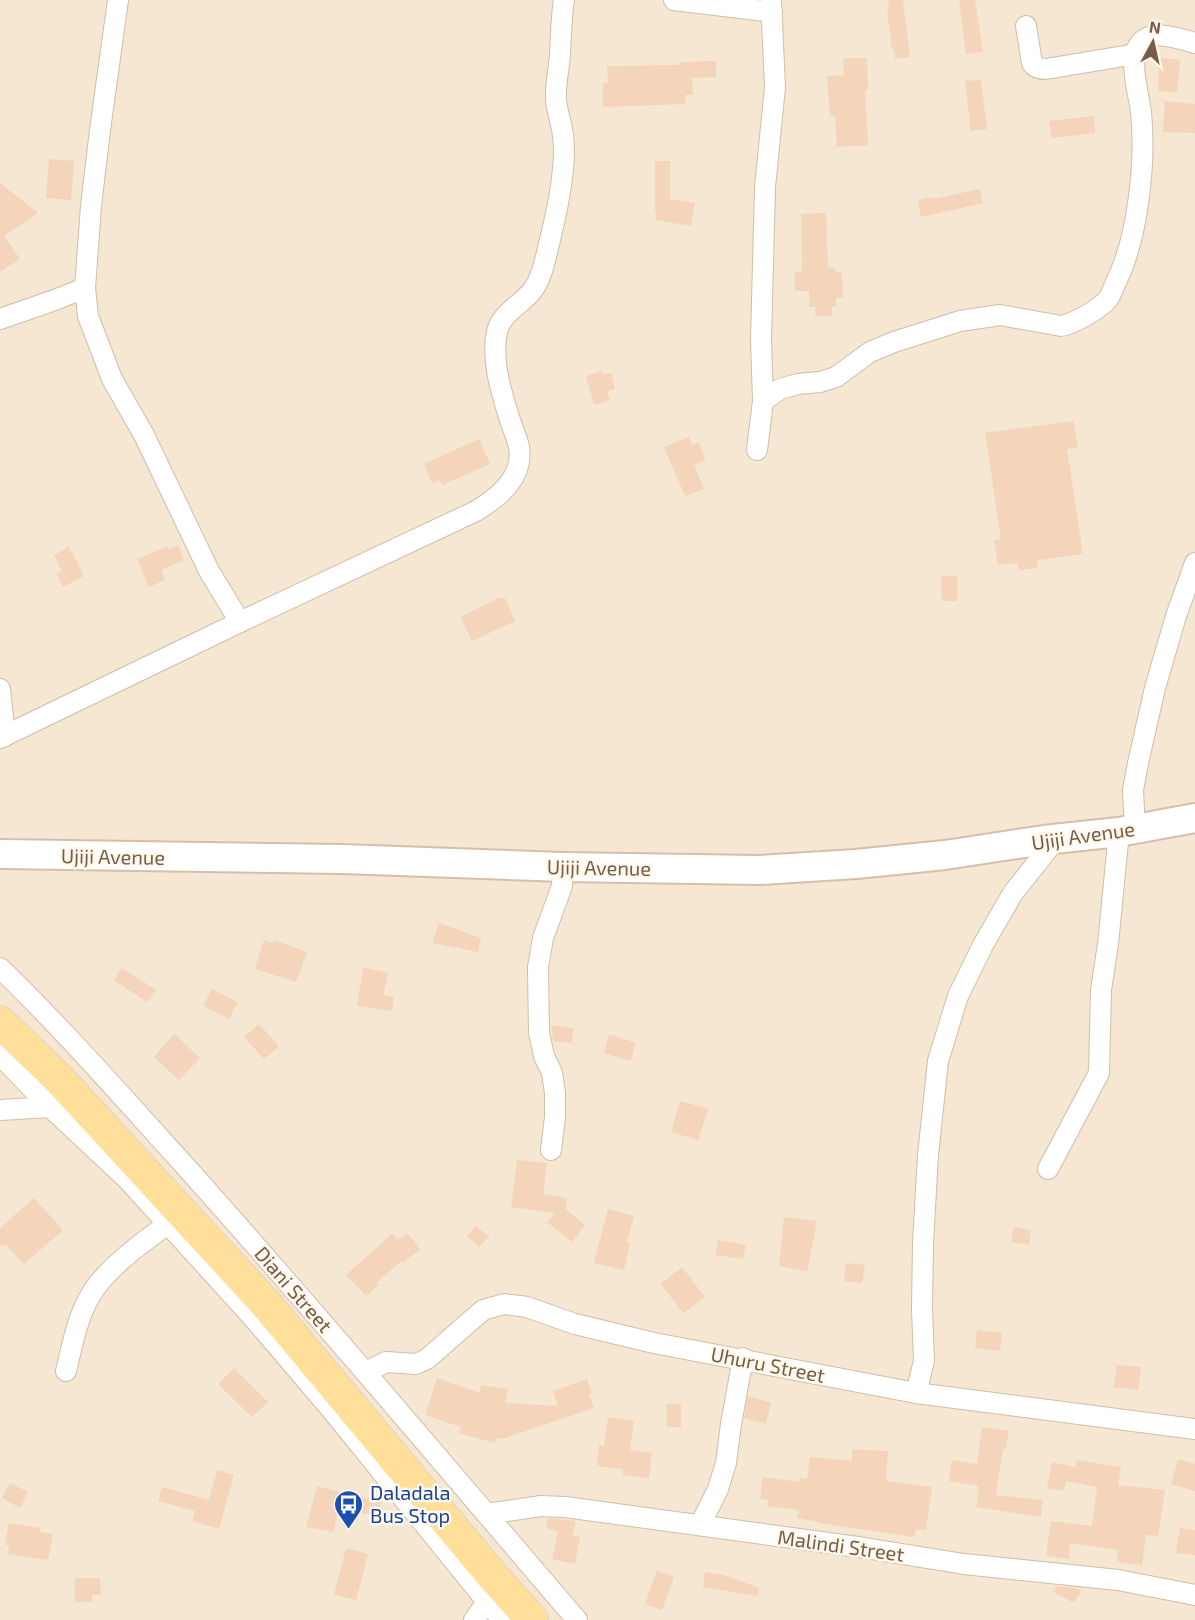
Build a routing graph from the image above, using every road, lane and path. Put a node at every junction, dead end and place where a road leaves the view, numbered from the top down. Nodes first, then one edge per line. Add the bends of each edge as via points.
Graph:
1 (118, 0) edge
2 (564, 0) edge
3 (674, 0) edge
4 (772, 6) edge
5 (1026, 26) dead end
6 (1195, 43) edge
7 (1136, 54) junction
8 (85, 288) junction
9 (0, 320) edge
10 (763, 401) junction
11 (757, 450) dead end
12 (1195, 563) edge
13 (240, 622) junction
14 (0, 688) edge
15 (3, 737) edge
16 (1195, 818) edge
17 (1127, 830) junction
18 (1056, 839) junction
19 (0, 854) edge
20 (563, 867) junction
21 (0, 968) edge
22 (0, 1022) edge
23 (0, 1055) edge
24 (50, 1107) junction
25 (0, 1110) edge
26 (551, 1150) dead end
27 (1048, 1169) dead end
28 (175, 1219) junction
29 (743, 1358) junction
30 (66, 1371) dead end
31 (366, 1372) junction
32 (916, 1393) junction
33 (1195, 1429) edge
34 (486, 1514) junction
35 (700, 1525) junction
36 (1195, 1595) edge
37 (487, 1602) junction
38 (474, 1620) edge
39 (502, 1620) edge
40 (532, 1620) edge
41 (577, 1620) edge

1 - 8 street
2 - 13 street via 556,98 564,158 549,244 532,291 497,330 498,374 519,444 520,456 512,479 498,496 476,511
3 - 4 street
4 - 10 street via 776,87 765,187
5 - 7 street via 1032,63 1039,69
6 - 7 street via 1160,35 1149,37 1138,46
7 - 10 street via 1143,142 1137,208 1132,242 1108,299 1061,326 1000,315 960,321 894,342 870,352 836,377 780,389
8 - 9 street
8 - 13 street via 88,316 111,379 144,435 209,571
10 - 11 street
12 - 17 street via 1155,688
13 - 15 street
14 - 15 street
16 - 17 main road, Ujiji Avenue
17 - 18 main road, Ujiji Avenue
17 - 27 street via 1101,990 1099,1073
18 - 20 main road, Ujiji Avenue via 945,855 760,870
18 - 32 street via 1013,893 983,945 958,996 938,1061 923,1243 924,1361
19 - 20 main road, Ujiji Avenue
20 - 26 street via 562,886 543,938 538,967 540,1033 555,1093
21 - 31 street, Diani Street via 88,1058
22 - 28 main road via 59,1079
23 - 24 street
24 - 25 street
24 - 28 street
28 - 30 street via 115,1266 92,1293 76,1329
28 - 37 street
28 - 40 main road via 266,1304
29 - 31 street, Uhuru Street via 654,1342 504,1304 483,1310 427,1359 416,1364 386,1362
29 - 32 street, Uhuru Street
29 - 35 street via 726,1463
31 - 34 street, Diani Street
32 - 33 street, Uhuru Street
34 - 35 street, Malindi Street via 541,1506 565,1507
34 - 41 street, Diani Street
35 - 36 street, Malindi Street via 964,1564 1118,1580
37 - 38 street
37 - 39 street

